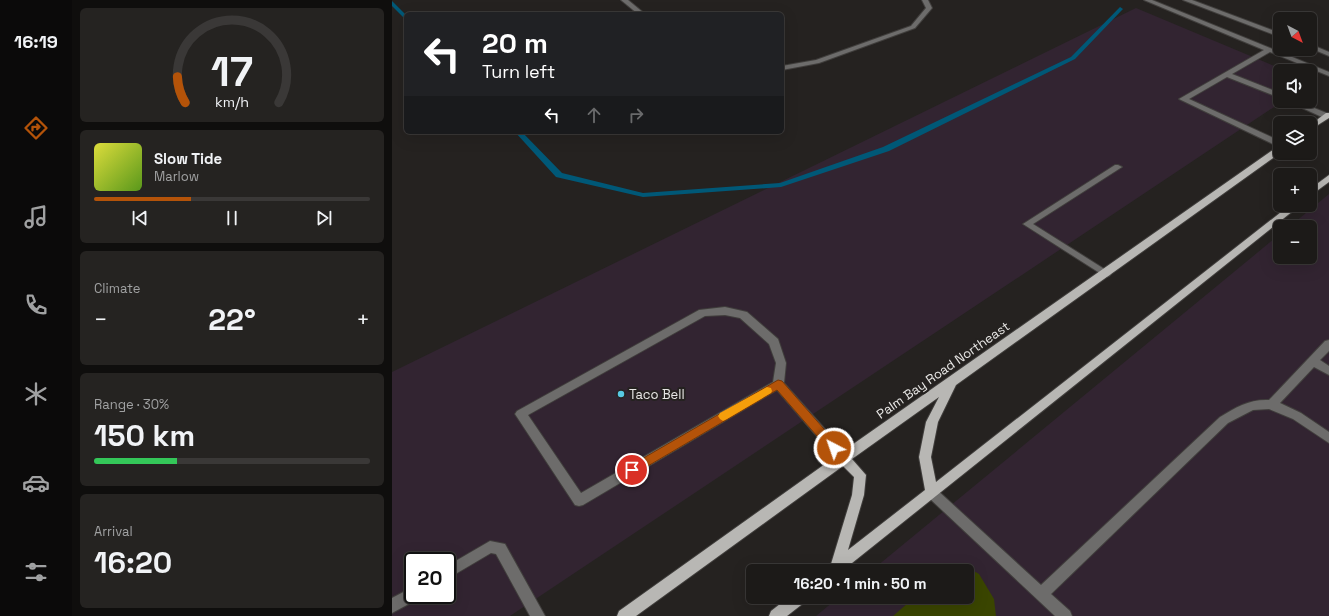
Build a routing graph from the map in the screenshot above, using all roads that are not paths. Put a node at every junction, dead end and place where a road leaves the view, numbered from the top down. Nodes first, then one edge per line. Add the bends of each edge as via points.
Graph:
1 (624, 0) edge
2 (925, 0) edge
3 (1147, 0) edge
4 (1186, 0) edge
5 (639, 12) edge
6 (1273, 32) edge
7 (1317, 49) edge
8 (1269, 50) junction
9 (1329, 54) edge
10 (784, 68) edge
11 (1227, 74) junction
12 (1329, 74) edge
13 (1273, 93) edge
14 (1310, 108) edge
15 (1328, 115) edge
16 (1317, 123) edge
17 (1273, 141) edge
18 (1273, 155) edge
19 (1118, 168) dead end
20 (1329, 178) edge
21 (1317, 187) edge
22 (1286, 212) edge
23 (1106, 274) junction
24 (1329, 344) edge
25 (1313, 361) junction
26 (1329, 371) edge
27 (952, 383) junction
28 (778, 384) junction
29 (1271, 405) junction
30 (1329, 438) edge
31 (843, 458) junction
32 (932, 493) junction
33 (836, 564) edge
34 (842, 564) edge
35 (456, 568) edge
36 (1041, 594) junction
37 (404, 599) edge
38 (791, 604) edge
39 (392, 606) edge
40 (538, 616) edge
41 (624, 616) edge
42 (776, 616) edge
43 (1065, 616) edge

1 - 5 street
2 - 10 street via 929,8 913,27 817,62
3 - 8 street
4 - 6 street
7 - 9 street
8 - 11 street
8 - 12 street
11 - 13 street
11 - 17 street via 1183,99
14 - 15 street
15 - 16 main road
18 - 23 main road, Palm Bay Road Northeast
19 - 23 street via 1027,224
20 - 21 main road
22 - 32 main road
23 - 27 main road, Palm Bay Road Northeast
24 - 25 street
25 - 26 street
25 - 29 street
27 - 31 main road, Palm Bay Road Northeast
27 - 32 main road via 932,422 926,450
28 - 28 street via 781,363 774,342 743,314 725,311 703,313 521,414 579,501
28 - 31 street
29 - 30 street via 1287,411
29 - 36 street via 1259,404 1240,410 1224,420
31 - 33 main road via 860,475 858,495
31 - 41 main road, Palm Bay Road Northeast
32 - 34 main road
32 - 36 street
35 - 40 street via 490,548 500,548
36 - 43 street
37 - 39 street
38 - 42 main road

